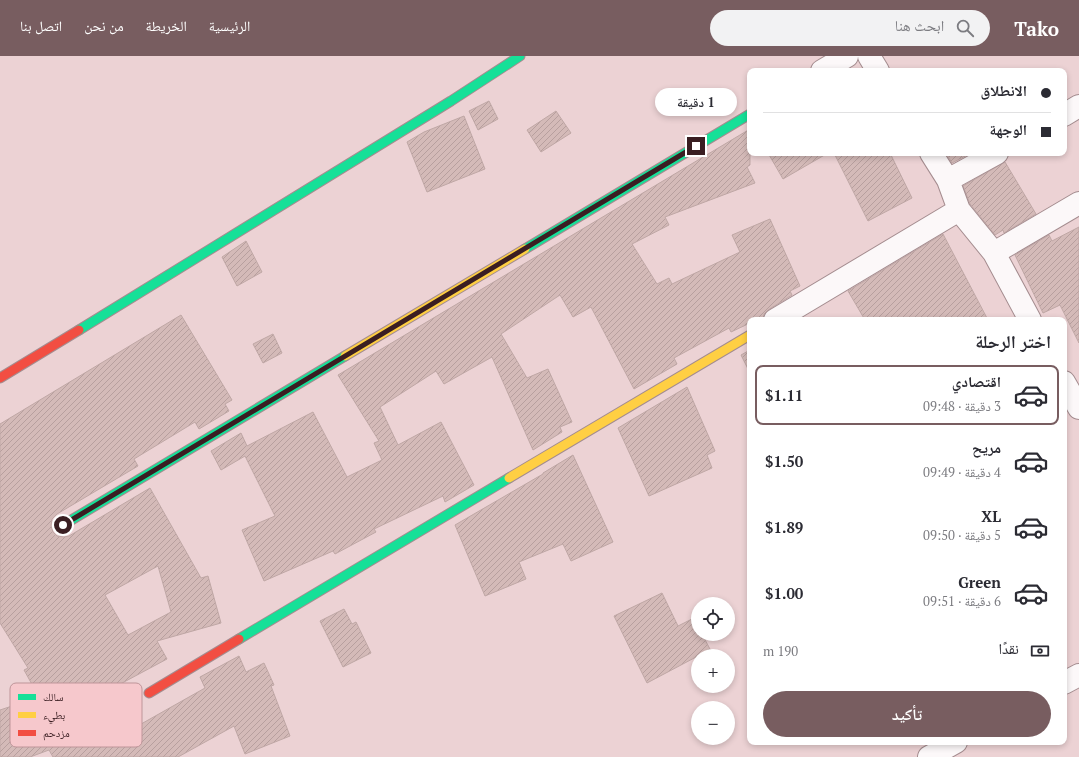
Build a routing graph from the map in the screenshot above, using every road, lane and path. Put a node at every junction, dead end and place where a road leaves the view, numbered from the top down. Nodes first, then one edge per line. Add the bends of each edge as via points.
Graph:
1 (520, 56) edge
2 (847, 56) edge
3 (869, 56) edge
4 (827, 68) edge
5 (876, 68) edge
6 (1079, 106) edge
7 (1067, 113) edge
8 (747, 116) edge
9 (933, 156) edge
10 (991, 156) edge
11 (948, 180) junction
12 (1079, 203) edge
13 (959, 210) junction
14 (994, 253) junction
15 (780, 317) edge
16 (1028, 317) edge
17 (747, 337) edge
18 (0, 378) edge
19 (1069, 381) edge
20 (1079, 408) edge
21 (63, 525) dead end
22 (1079, 675) edge
23 (1067, 681) edge
24 (149, 693) dead end
25 (951, 745) edge
26 (929, 757) edge

1 - 18 street
2 - 4 street
3 - 5 street
6 - 7 street
8 - 21 street
9 - 11 street
10 - 11 street
11 - 13 street
12 - 14 street
13 - 14 street
13 - 15 street
14 - 16 street
17 - 24 street
19 - 20 street
22 - 23 street
25 - 26 street

